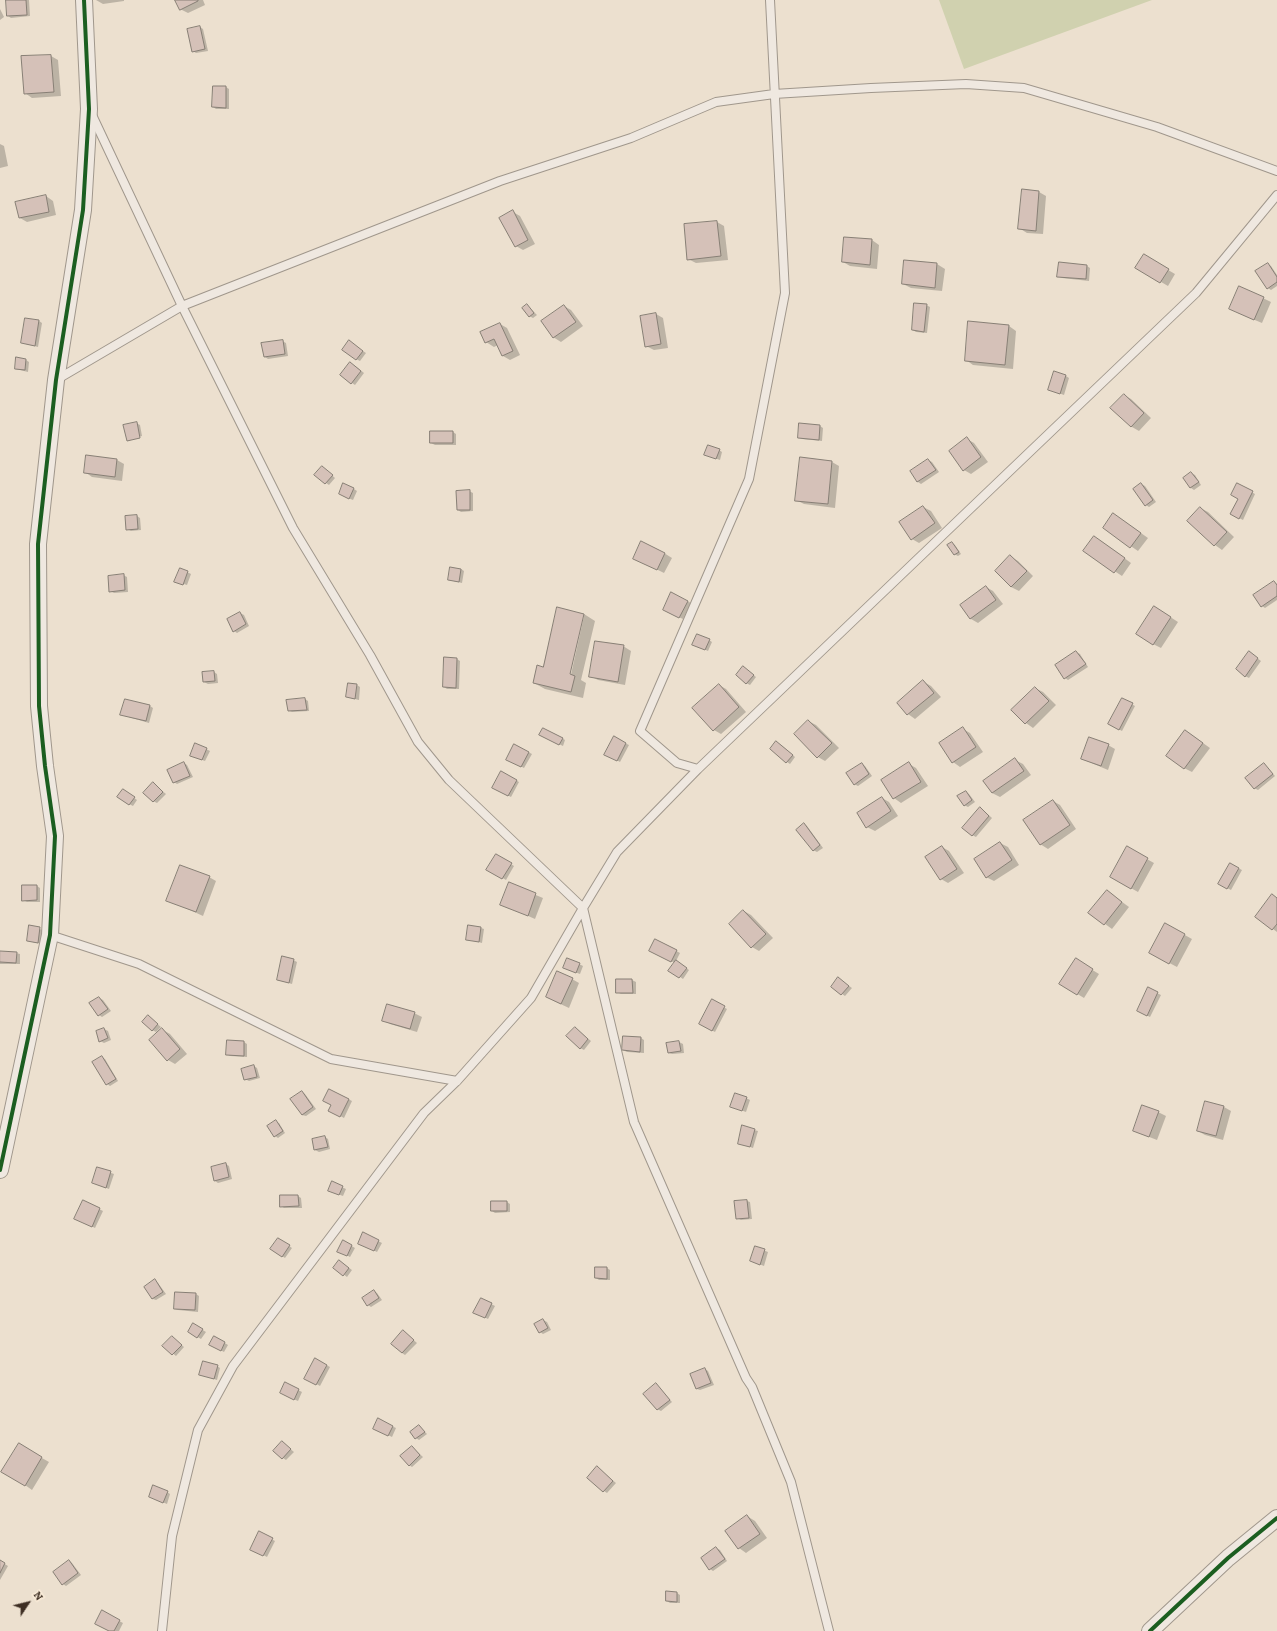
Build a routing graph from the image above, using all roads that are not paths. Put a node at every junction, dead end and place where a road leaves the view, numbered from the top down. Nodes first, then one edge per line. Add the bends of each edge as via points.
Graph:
1 (84, 0) edge
2 (770, 0) edge
3 (774, 94) junction
4 (89, 109) junction
5 (1277, 171) edge
6 (1277, 195) edge
7 (182, 306) junction
8 (56, 380) junction
9 (698, 769) junction
10 (583, 908) junction
11 (50, 935) junction
12 (457, 1081) junction
13 (0, 1170) edge
14 (1277, 1518) edge
15 (162, 1631) edge
16 (829, 1631) edge
17 (1150, 1631) edge

1 - 4 street
2 - 3 lane
3 - 5 lane via 966,84 1024,88 1157,127
3 - 7 lane via 716,102 631,138 500,181
3 - 9 lane via 785,293 749,479 640,731 677,763
4 - 7 lane
4 - 8 street via 83,210
6 - 9 lane via 1196,293
7 - 8 lane
7 - 10 lane via 293,528 370,655 418,742 449,780
8 - 11 street via 38,544 39,706 55,836
9 - 10 lane via 617,852
10 - 12 lane via 531,998
10 - 16 lane via 634,1122 752,1387 791,1482
11 - 12 lane via 139,964 331,1059
11 - 13 street
12 - 15 lane via 424,1113 229,1372 198,1430 172,1536
14 - 17 street via 1228,1558

